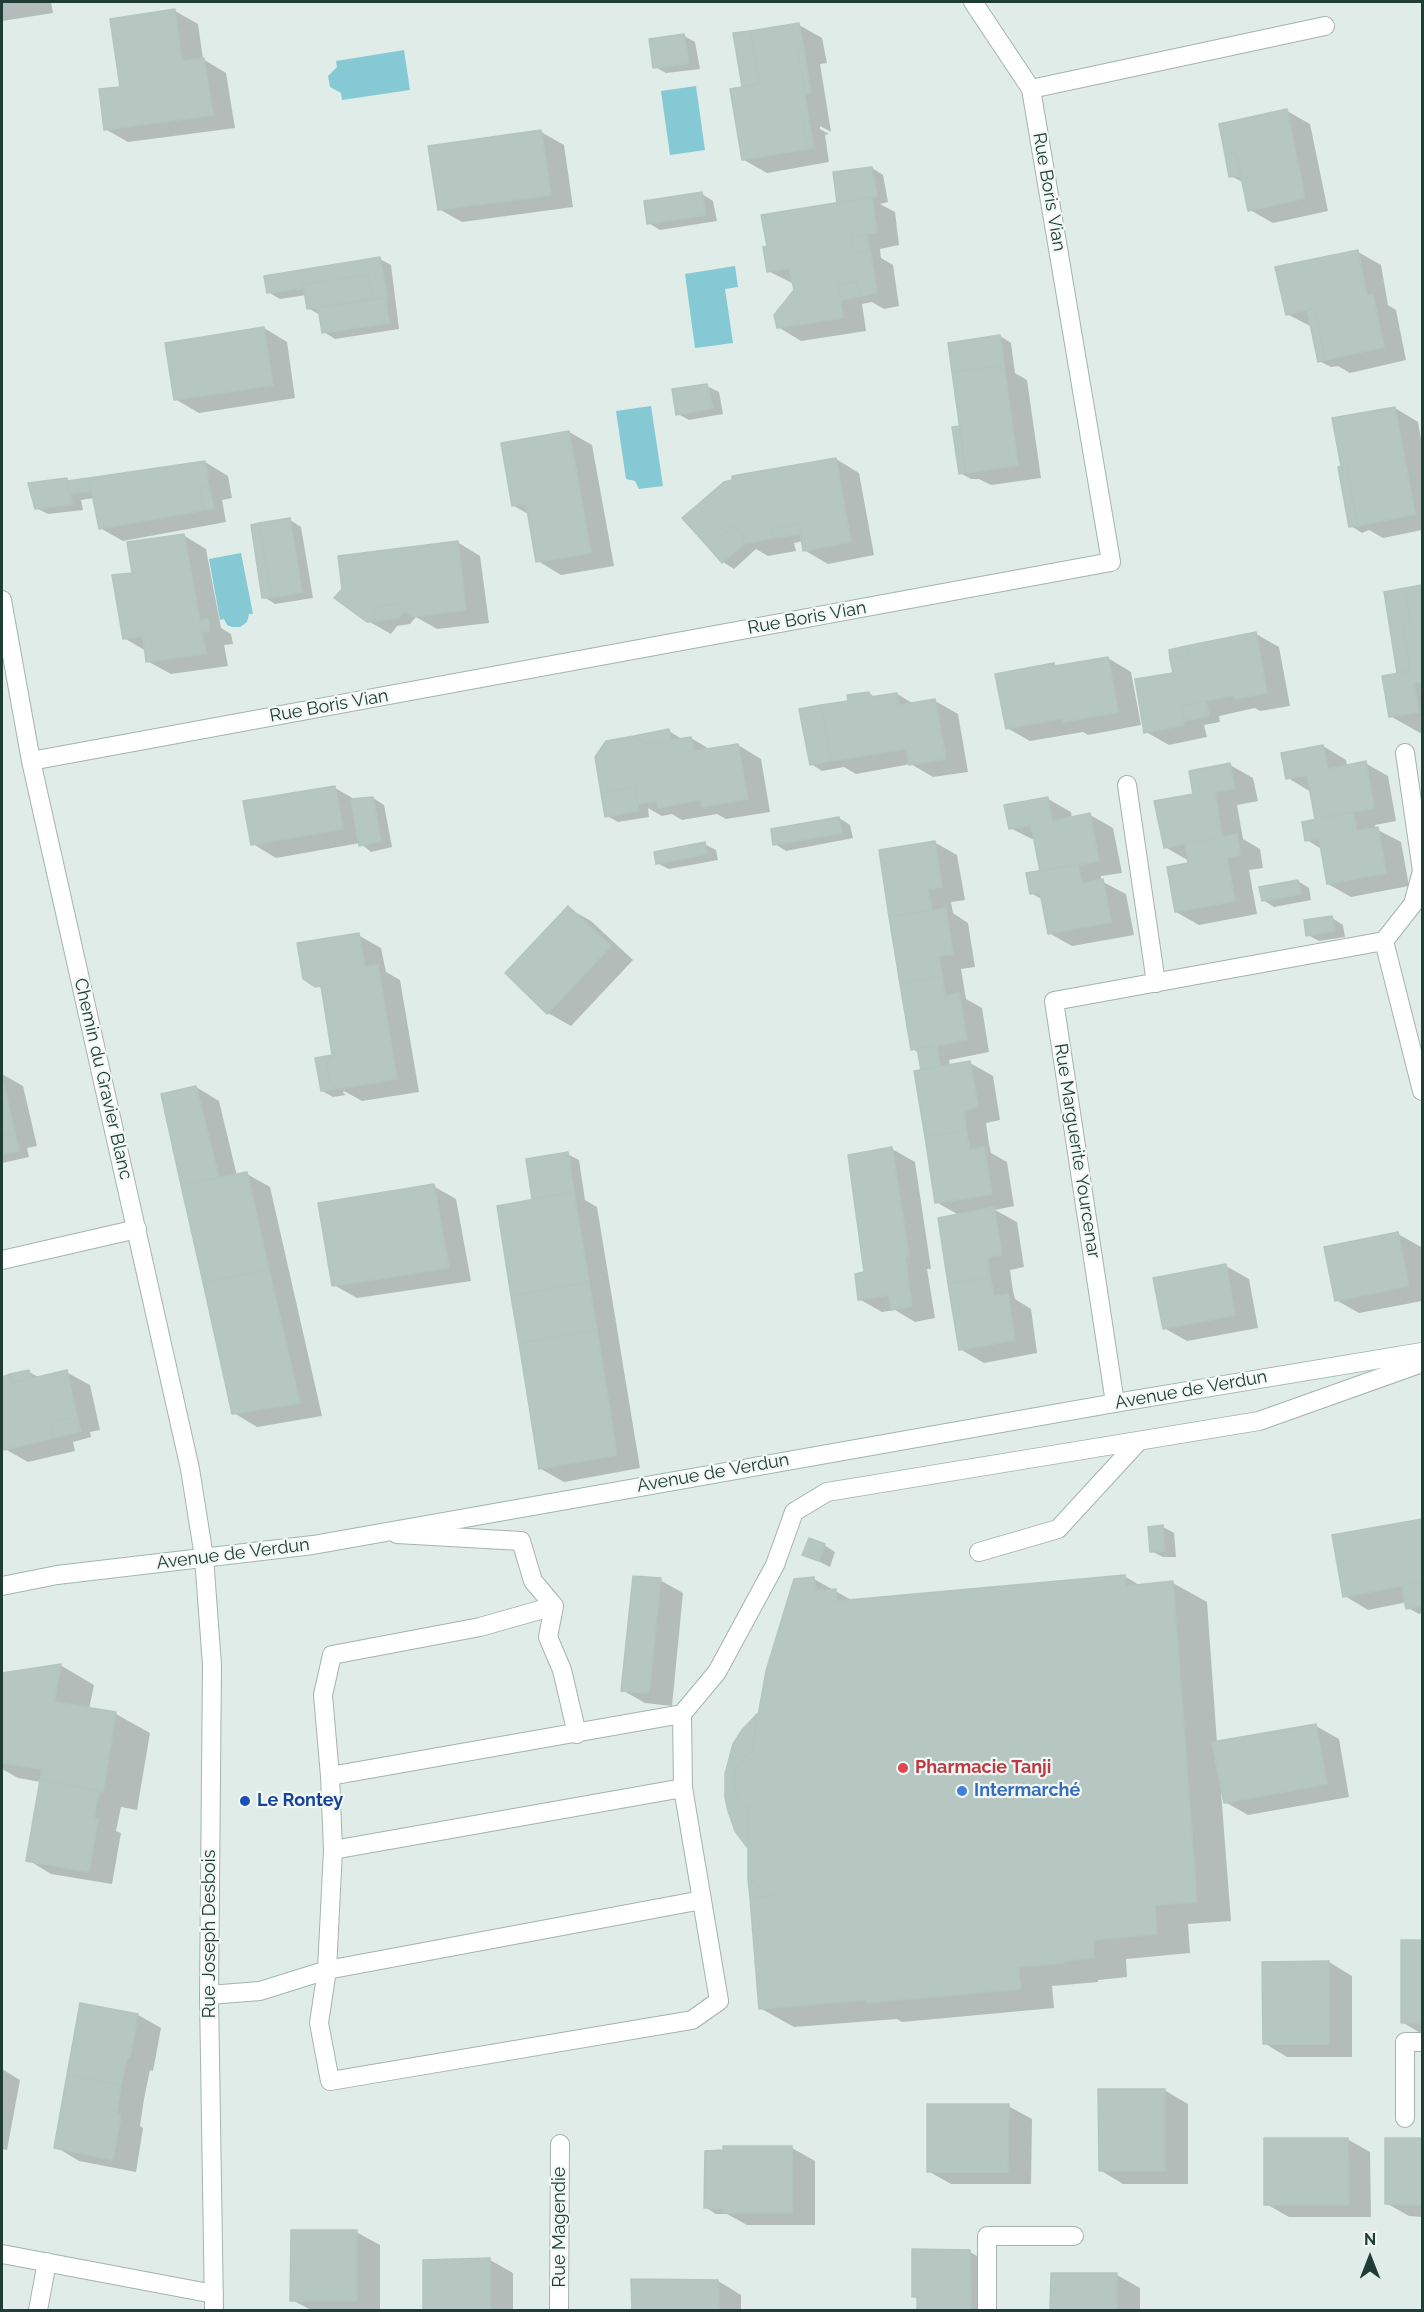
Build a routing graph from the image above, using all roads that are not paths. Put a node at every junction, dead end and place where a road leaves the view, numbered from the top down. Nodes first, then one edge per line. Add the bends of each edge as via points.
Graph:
1 (973, 2) edge
2 (1325, 26) dead end
3 (1031, 89) junction
4 (2, 600) edge
5 (1405, 753) dead end
6 (32, 761) junction
7 (1127, 785) dead end
8 (1384, 941) junction
9 (1156, 983) junction
10 (1422, 1091) edge
11 (137, 1229) junction
12 (2, 1260) edge
13 (1422, 1352) edge
14 (1422, 1363) edge
15 (1115, 1403) junction
16 (1138, 1442) junction
17 (374, 1533) junction
18 (979, 1552) dead end
19 (204, 1557) junction
20 (2, 1586) edge
21 (554, 1606) junction
22 (682, 1714) junction
23 (577, 1734) junction
24 (330, 1776) junction
25 (683, 1788) junction
26 (333, 1850) junction
27 (702, 1900) junction
28 (327, 1970) junction
29 (209, 1995) junction
30 (1422, 2042) edge
31 (1405, 2118) dead end
32 (560, 2144) dead end
33 (1074, 2236) dead end
34 (2, 2254) edge
35 (46, 2262) junction
36 (214, 2302) edge
37 (38, 2310) edge
38 (559, 2310) edge
39 (987, 2310) edge

1 - 3 street, Rue Boris Vian
2 - 3 street
3 - 6 street, Rue Boris Vian via 1111,562
4 - 6 street, Chemin du Gravier Blanc
5 - 8 street via 1422,871 1413,904
6 - 11 street, Chemin du Gravier Blanc
7 - 9 street
8 - 9 street, Rue Marguerite Yourcenar
8 - 10 street
9 - 15 street, Rue Marguerite Yourcenar via 1054,1001
11 - 12 street
11 - 19 street, Chemin du Gravier Blanc via 190,1469
13 - 15 street, Avenue de Verdun
14 - 16 street via 1259,1421
15 - 17 street, Avenue de Verdun
16 - 18 street via 1058,1529
16 - 22 street via 827,1492 794,1512 775,1565 717,1672
17 - 19 street, Avenue de Verdun via 271,1551
17 - 21 street via 521,1541 533,1581
19 - 20 street, Avenue de Verdun via 57,1575
19 - 29 street, Rue Joseph Desbois via 212,1665
21 - 23 street via 548,1636 562,1670
21 - 24 street via 480,1627 332,1655 323,1695
22 - 23 street
22 - 25 street
23 - 24 street
24 - 26 street
25 - 26 street
25 - 27 street
26 - 28 street
27 - 28 street
27 - 28 street via 719,2001 692,2020 330,2081 320,2023
28 - 29 street via 260,1991
29 - 36 street, Rue Joseph Desbois
30 - 31 street via 1405,2042
32 - 38 street, Rue Magendie
33 - 39 street via 987,2236
34 - 35 street
35 - 36 street
35 - 37 street

